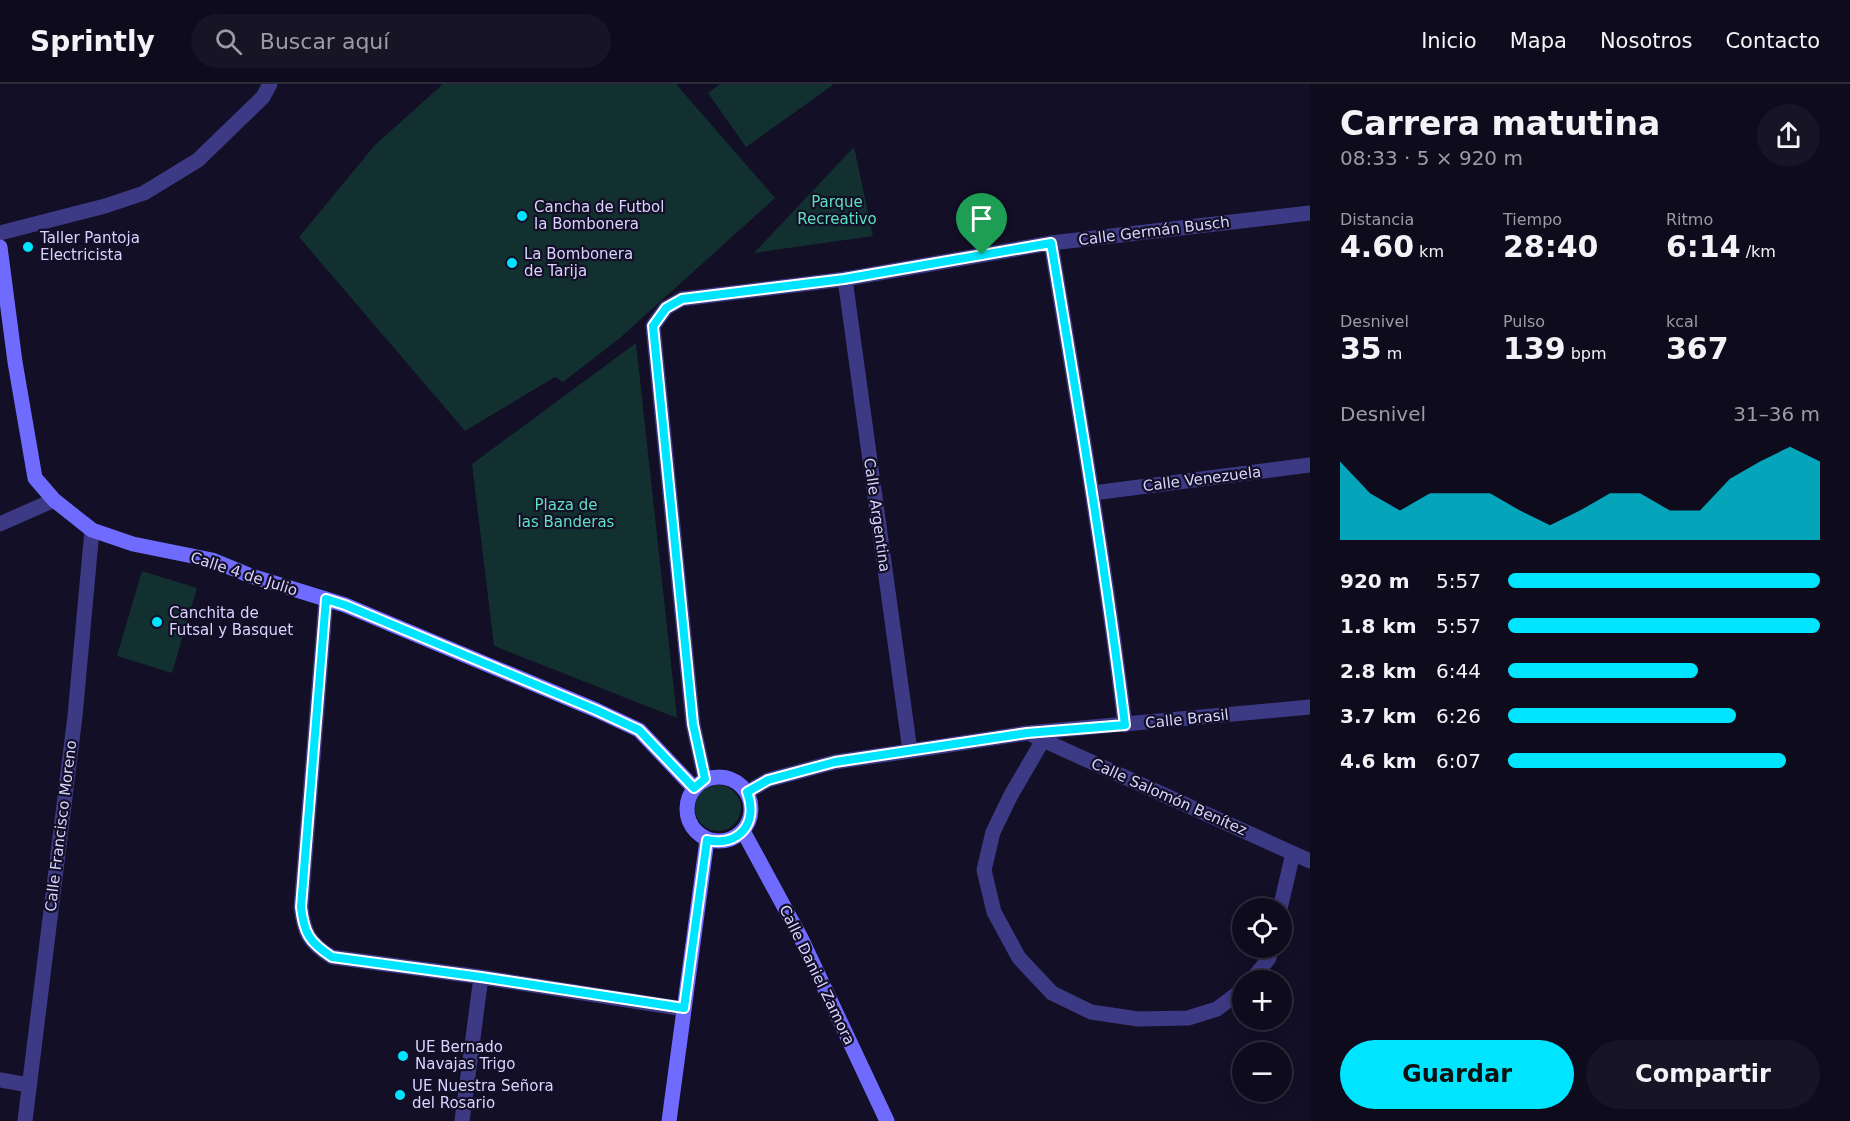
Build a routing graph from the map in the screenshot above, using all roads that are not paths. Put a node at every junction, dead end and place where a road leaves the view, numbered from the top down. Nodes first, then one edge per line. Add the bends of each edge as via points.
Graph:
1 (270, 84) edge
2 (1310, 213) edge
3 (0, 233) edge
4 (1051, 243) junction
5 (0, 248) edge
6 (844, 279) junction
7 (1310, 465) edge
8 (1093, 493) junction
9 (54, 500) junction
10 (0, 524) edge
11 (92, 530) junction
12 (326, 599) junction
13 (1310, 706) edge
14 (1125, 725) junction
15 (1027, 733) junction
16 (1043, 740) junction
17 (910, 751) junction
18 (700, 783) junction
19 (747, 792) junction
20 (743, 831) junction
21 (707, 840) junction
22 (1293, 853) junction
23 (1310, 861) edge
24 (1283, 898) edge
25 (1269, 958) edge
26 (1260, 970) edge
27 (481, 977) junction
28 (1232, 998) edge
29 (684, 1008) junction
30 (0, 1080) edge
31 (29, 1085) junction
32 (25, 1121) edge
33 (462, 1121) edge
34 (669, 1121) edge
35 (887, 1121) edge

1 - 3 street via 263,97 198,160 144,193
2 - 4 street, Calle Germán Busch
4 - 6 street, Calle Germán Busch
4 - 8 street
5 - 9 street, Calle 4 de Julio via 35,478
6 - 17 street, Calle Argentina
6 - 18 street, Calle Germán Busch via 682,299 666,308 653,326
7 - 8 street, Calle Venezuela
8 - 14 street
9 - 10 street
9 - 11 street, Calle 4 de Julio
11 - 12 street, Calle 4 de Julio via 133,544 212,560
11 - 31 street, Calle Francisco Moreno via 75,716
12 - 18 street, Calle 4 de Julio via 639,730
12 - 27 street via 301,907 308,937 332,957
13 - 14 street, Calle Brasil
14 - 15 street, Calle Brasil
15 - 16 street, Calle Salomón Benítez
15 - 17 street, Calle Brasil
16 - 22 street, Calle Salomón Benítez
16 - 28 street via 993,832 984,870 994,912 1019,958 1052,993 1091,1012 1138,1019 1188,1018 1217,1009
17 - 19 street, Calle Brasil via 835,762 768,780
18 - 19 street via 724,777
18 - 21 street via 688,797 687,816 694,830
19 - 20 street via 752,809
20 - 21 street via 726,841
20 - 35 street, Calle Daniel Zamora via 800,936
21 - 29 street
22 - 23 street, Calle Salomón Benítez
22 - 24 street
25 - 26 street
27 - 29 street
27 - 33 street
29 - 34 street
30 - 31 street
31 - 32 street, Calle Francisco Moreno

